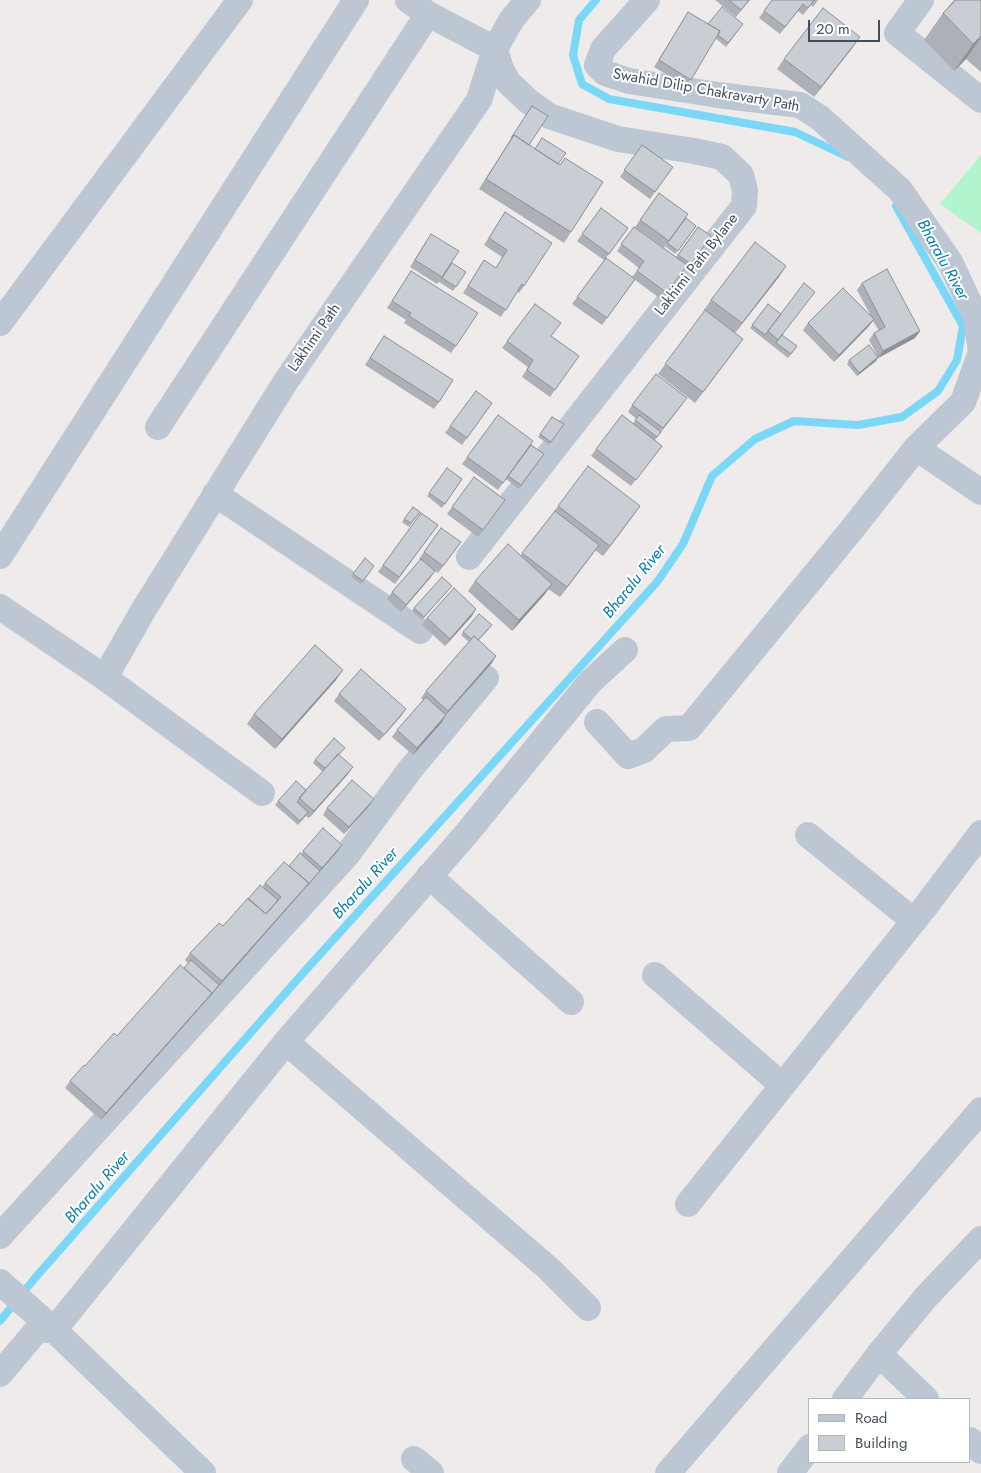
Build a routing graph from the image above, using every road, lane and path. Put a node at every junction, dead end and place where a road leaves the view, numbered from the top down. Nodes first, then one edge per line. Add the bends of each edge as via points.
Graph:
1 (240, 0) edge
2 (356, 0) edge
3 (528, 0) edge
4 (647, 0) edge
5 (921, 0) edge
6 (418, 7) edge
7 (495, 49) junction
8 (981, 100) edge
9 (0, 324) edge
10 (158, 427) dead end
11 (916, 448) junction
12 (981, 492) edge
13 (215, 494) junction
14 (0, 556) edge
15 (469, 557) dead end
16 (0, 607) edge
17 (420, 631) dead end
18 (625, 650) dead end
19 (101, 675) junction
20 (486, 678) edge
21 (597, 722) dead end
22 (262, 793) dead end
23 (981, 833) edge
24 (808, 835) dead end
25 (430, 876) junction
26 (914, 921) junction
27 (656, 975) dead end
28 (571, 1002) dead end
29 (286, 1042) junction
30 (782, 1086) junction
31 (981, 1110) edge
32 (688, 1204) dead end
33 (0, 1236) edge
34 (981, 1239) edge
35 (0, 1282) edge
36 (588, 1308) dead end
37 (54, 1330) junction
38 (879, 1354) junction
39 (0, 1374) edge
40 (847, 1398) edge
41 (925, 1398) edge
42 (971, 1441) edge
43 (808, 1450) edge
44 (981, 1451) edge
45 (204, 1473) edge
46 (668, 1473) edge
47 (790, 1473) edge

1 - 9 street
2 - 14 street
3 - 7 street, Lakhimi Path via 512,19
4 - 11 street, Swahid Dilip Chakravarty Path via 603,48 597,65 605,73 629,81 800,105 820,118 900,190 950,262 976,317 981,352 963,402
5 - 8 street via 896,33
6 - 7 street
6 - 10 street
7 - 13 street, Lakhimi Path via 479,100 286,380
7 - 15 street, Lakhimi Path Bylane via 508,82 549,116 618,139 722,157 741,175 745,191 744,206
11 - 12 street
11 - 21 street via 689,728 666,729 644,750 628,756
13 - 17 street
13 - 19 street, Lakhimi Path via 108,672
16 - 19 street
18 - 25 street via 590,682
19 - 22 street
20 - 33 street via 408,771 348,855
23 - 26 street
24 - 26 street
25 - 28 street
25 - 29 street
26 - 30 street
27 - 30 street
29 - 36 street via 549,1269
29 - 37 street
30 - 32 street
31 - 46 street
34 - 38 street via 926,1297
35 - 37 street
37 - 39 street via 37,1330
37 - 45 street
38 - 40 street
38 - 41 street
42 - 44 street
43 - 47 street

